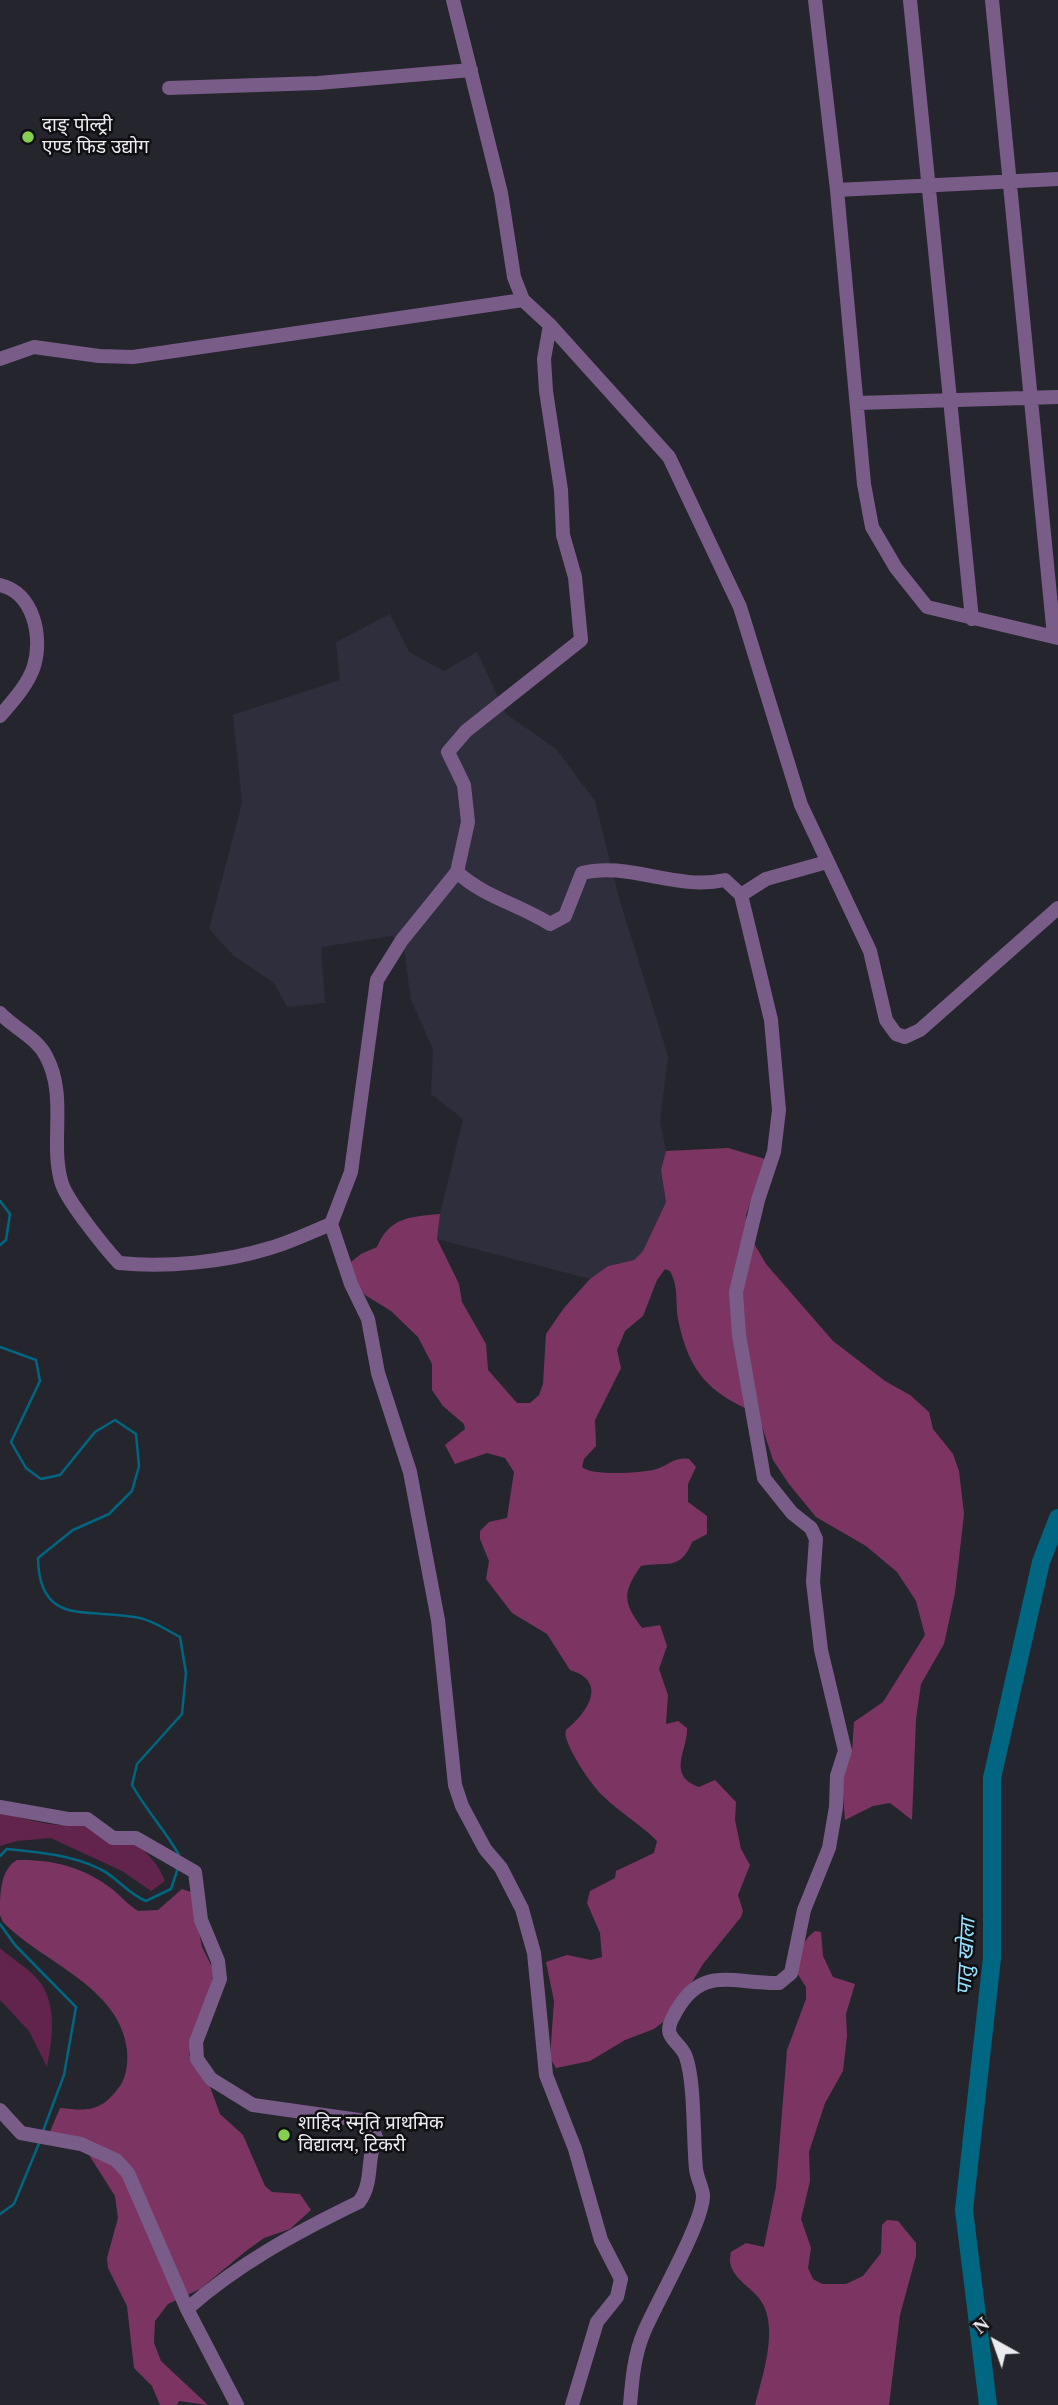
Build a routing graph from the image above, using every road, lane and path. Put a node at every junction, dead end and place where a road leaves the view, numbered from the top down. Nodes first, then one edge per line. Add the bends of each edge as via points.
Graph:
1 (453, 0) edge
2 (815, 0) edge
3 (910, 0) edge
4 (992, 0) edge
5 (471, 70) junction
6 (169, 88) dead end
7 (1058, 179) edge
8 (1010, 180) junction
9 (931, 184) junction
10 (837, 190) junction
11 (523, 300) junction
12 (550, 325) junction
13 (0, 359) edge
14 (1030, 397) junction
15 (1058, 397) edge
16 (949, 399) junction
17 (856, 403) junction
18 (0, 585) edge
19 (972, 619) junction
20 (1056, 637) edge
21 (0, 716) edge
22 (827, 862) junction
23 (457, 872) junction
24 (741, 895) junction
25 (1058, 908) edge
26 (0, 1013) edge
27 (331, 1224) junction
28 (0, 1807) edge
29 (0, 2110) edge
30 (187, 2309) junction
31 (237, 2405) edge
32 (572, 2405) edge
33 (630, 2405) edge

1 - 5 street
2 - 10 street
3 - 9 street
4 - 8 street
5 - 6 street via 318,83
5 - 11 street via 501,193 514,277
7 - 8 street
8 - 9 street
8 - 14 street
9 - 10 street
9 - 16 street
10 - 17 street
11 - 12 street
11 - 13 street via 133,357 34,346
12 - 22 street via 669,457 740,607 801,805
12 - 23 street via 544,359 546,391 581,640 466,731 448,752 464,785 468,822
14 - 15 street
14 - 16 street
14 - 20 street
16 - 17 street
16 - 19 street
17 - 19 street via 872,527 927,607
18 - 21 street via 14,588 24,597 37,641 34,667
19 - 20 street
22 - 24 street via 766,879
22 - 25 street via 870,951 886,1020 896,1034 905,1037 938,1015
23 - 24 street via 475,890 528,910 550,924 565,916 582,873 599,868 684,882 724,880
23 - 27 street via 417,920 377,980 351,1172
24 - 33 street via 771,1020 779,1110 774,1152 736,1292 739,1335 764,1478 816,1539 813,1583 821,1650 845,1751 837,1776 829,1849 804,1910 791,1973 779,1983 719,1977 705,1982 690,1991 668,2029 670,2039 686,2056 696,2172 703,2196 699,2217 643,2334
26 - 27 street via 31,1037 47,1057 58,1111 62,1186 119,1263 223,1257 270,1248
27 - 32 street via 368,1319 378,1373 410,1472 438,1620 455,1785 462,1807 522,1909 534,1953 545,2076 575,2149 601,2240 621,2279 617,2297 597,2322
28 - 30 street via 87,1819 113,1838 136,1838 195,1872 201,1920 218,1961 220,1979 196,2042 197,2059 211,2079 253,2105 359,2120 372,2128 376,2137 366,2193 359,2202 257,2255
29 - 30 street via 21,2133 81,2144 116,2160 128,2173
30 - 31 street

